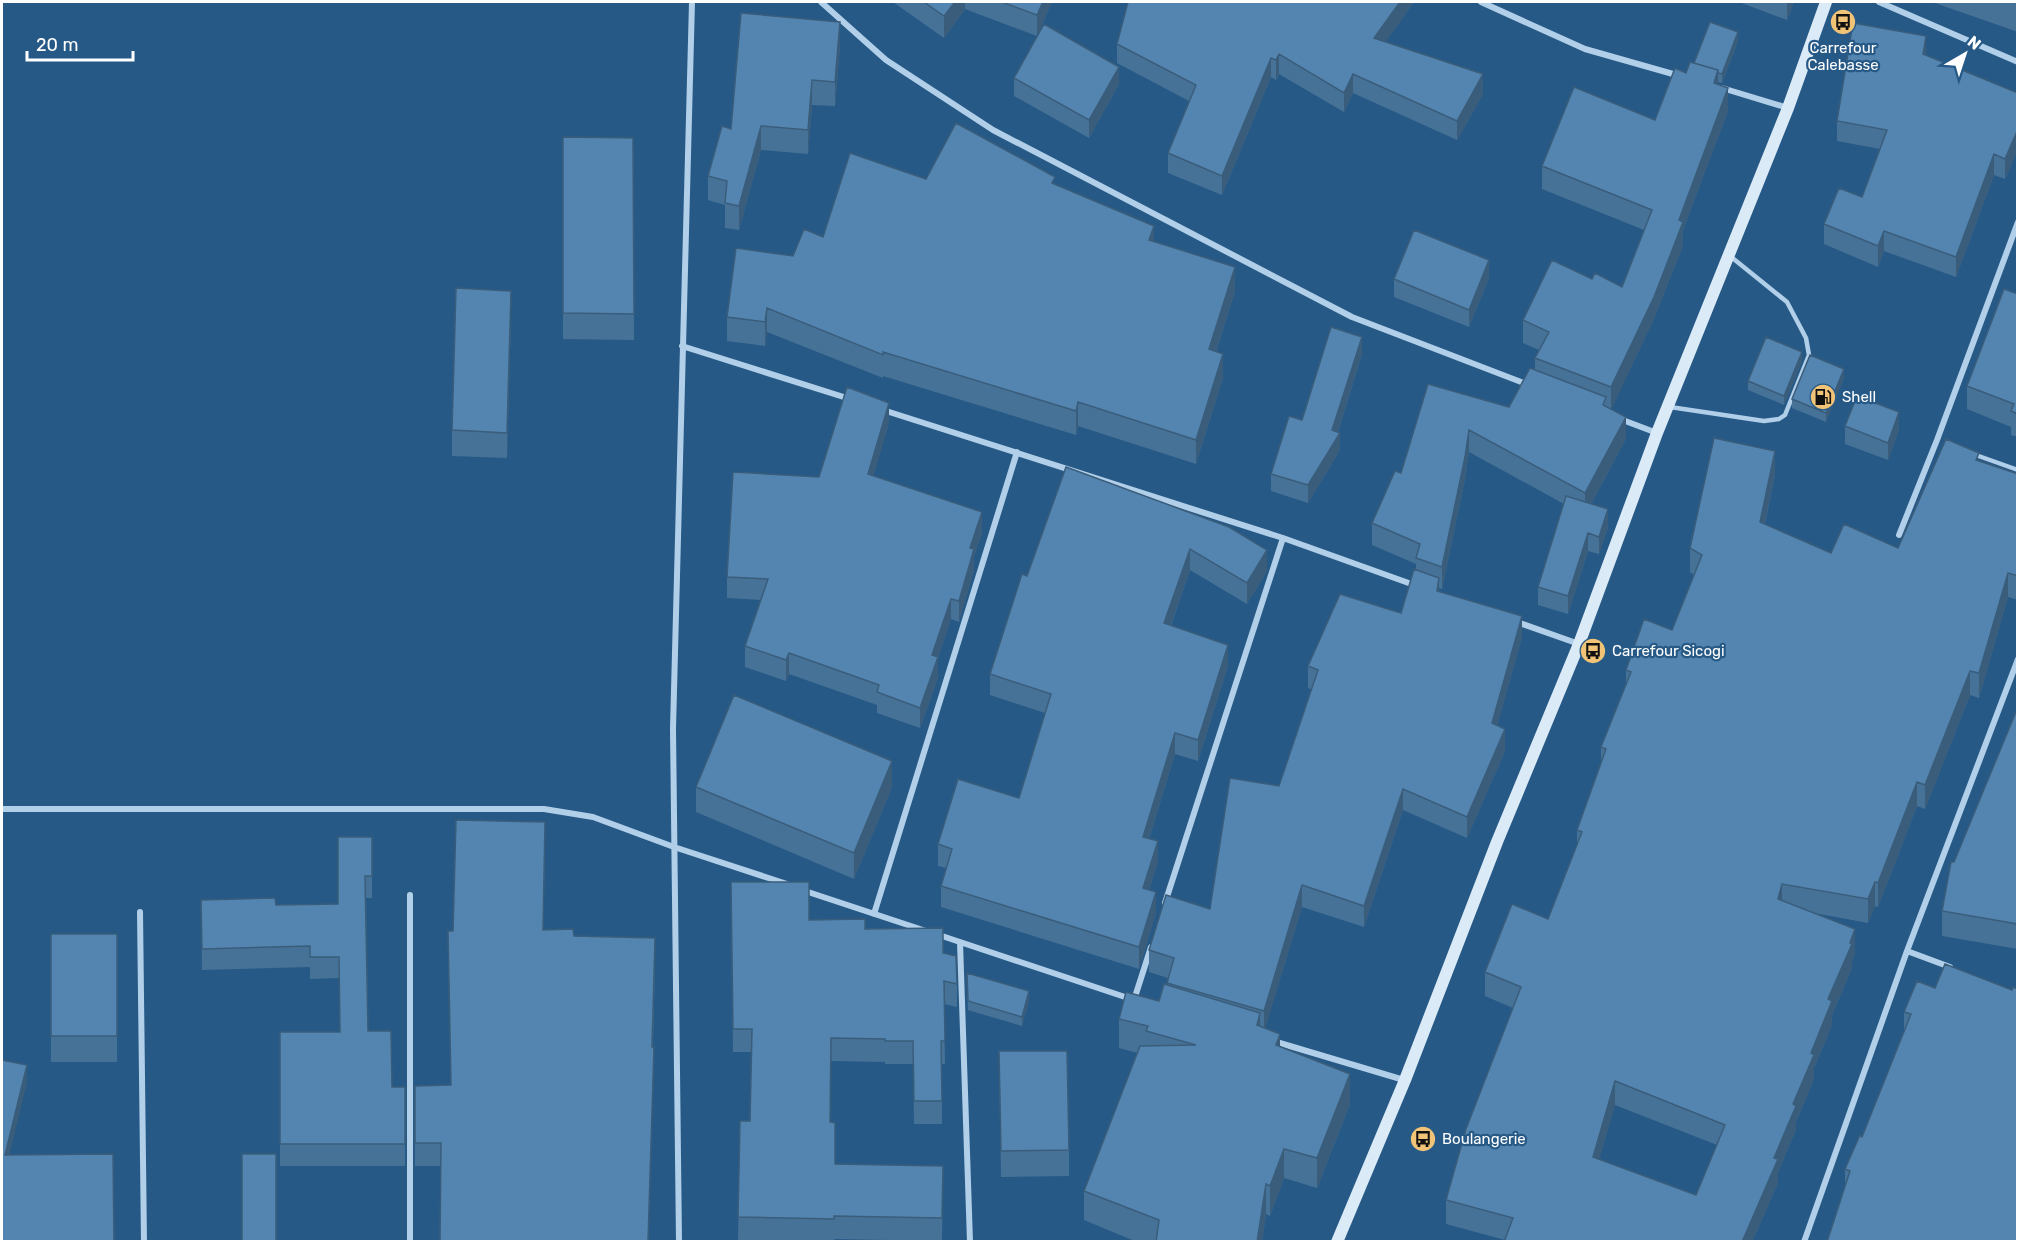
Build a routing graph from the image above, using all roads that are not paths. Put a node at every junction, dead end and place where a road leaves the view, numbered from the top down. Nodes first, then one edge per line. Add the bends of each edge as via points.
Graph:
1 (692, 2) edge
2 (821, 2) edge
3 (1481, 2) edge
4 (1826, 2) edge
5 (1879, 2) edge
6 (2018, 62) edge
7 (1686, 78) edge
8 (1709, 85) edge
9 (1788, 108) junction
10 (2018, 222) edge
11 (1728, 255) junction
12 (682, 346) junction
13 (1537, 388) edge
14 (861, 403) edge
15 (872, 406) edge
16 (1668, 406) junction
17 (1613, 417) edge
18 (1657, 433) junction
19 (1936, 440) junction
20 (1947, 444) edge
21 (1967, 451) edge
22 (1017, 452) junction
23 (2018, 470) edge
24 (1899, 535) dead end
25 (1283, 538) junction
26 (1425, 589) edge
27 (1502, 617) edge
28 (1579, 644) junction
29 (2018, 658) edge
30 (2, 808) edge
31 (674, 847) junction
32 (410, 894) dead end
33 (1163, 910) edge
34 (140, 912) dead end
35 (874, 914) junction
36 (960, 942) junction
37 (1152, 944) edge
38 (1906, 951) junction
39 (1962, 972) edge
40 (1134, 1000) junction
41 (1145, 1004) edge
42 (1269, 1040) edge
43 (1405, 1080) junction
44 (144, 1242) edge
45 (410, 1242) edge
46 (679, 1242) edge
47 (970, 1242) edge
48 (1337, 1242) edge
49 (1804, 1242) edge

1 - 12 street
2 - 13 street via 886,60 993,130 1352,317
3 - 7 street via 1585,49
4 - 9 street
5 - 6 street
8 - 9 street
9 - 11 street
10 - 19 street
11 - 16 street
11 - 16 lane via 1787,302 1806,338 1809,356 1785,415 1779,419 1764,421
12 - 14 street
12 - 31 street
15 - 22 street
16 - 18 street
17 - 18 street
18 - 28 street
19 - 20 lane
19 - 24 street
21 - 23 lane
22 - 25 street
22 - 35 street
25 - 26 street
25 - 33 street
27 - 28 street
28 - 43 street
29 - 38 street
30 - 31 street via 544,808 594,817
31 - 35 street
31 - 46 street
32 - 45 street
34 - 44 street
35 - 36 street
36 - 40 street
36 - 47 street
37 - 40 street
38 - 39 street
38 - 49 street
40 - 41 street
42 - 43 street
43 - 48 street

